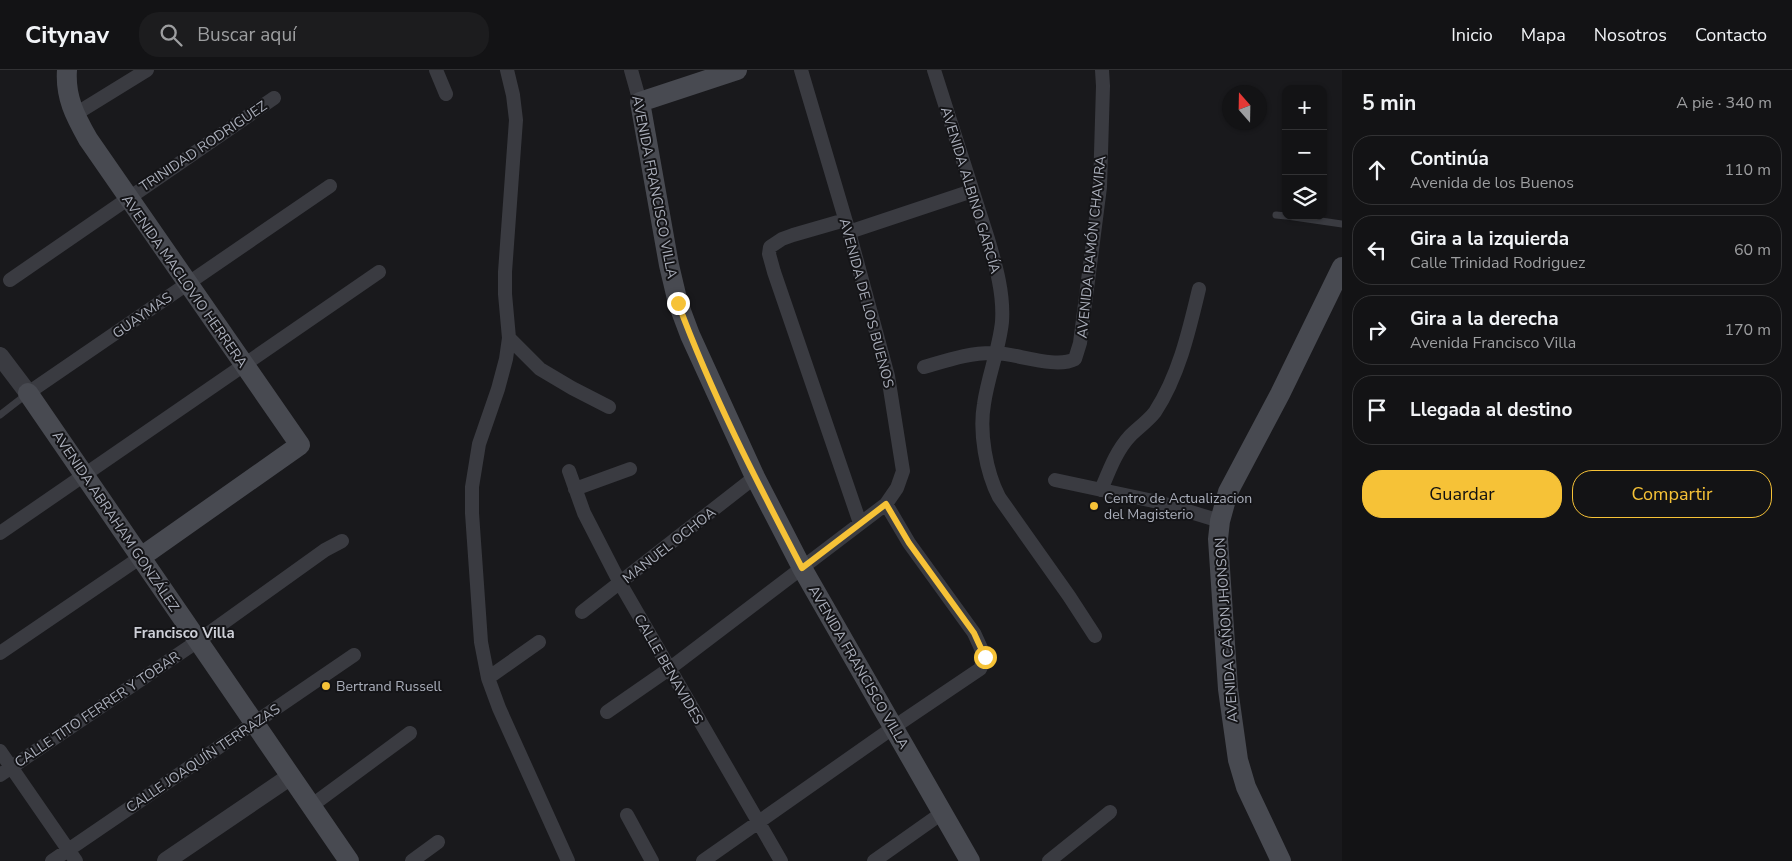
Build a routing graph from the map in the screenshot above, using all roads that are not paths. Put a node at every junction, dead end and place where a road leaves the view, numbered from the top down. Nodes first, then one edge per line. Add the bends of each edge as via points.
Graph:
1 (67, 70) edge
2 (147, 70) edge
3 (436, 70) edge
4 (507, 70) edge
5 (631, 70) edge
6 (737, 70) edge
7 (801, 70) edge
8 (934, 70) edge
9 (1102, 70) edge
10 (446, 94) dead end
11 (274, 98) dead end
12 (640, 102) junction
13 (74, 114) junction
14 (330, 186) dead end
15 (972, 191) junction
16 (128, 198) junction
17 (1276, 215) dead end
18 (1282, 216) edge
19 (1314, 220) edge
20 (1342, 224) edge
21 (847, 226) junction
22 (1342, 267) edge
23 (379, 272) dead end
24 (10, 280) dead end
25 (188, 283) junction
26 (1199, 289) dead end
27 (509, 338) junction
28 (997, 353) junction
29 (0, 356) edge
30 (243, 365) junction
31 (924, 367) dead end
32 (28, 393) junction
33 (609, 407) dead end
34 (0, 415) edge
35 (630, 469) dead end
36 (569, 471) dead end
37 (84, 475) junction
38 (755, 478) junction
39 (1055, 480) dead end
40 (575, 490) junction
41 (1101, 490) junction
42 (886, 504) junction
43 (1220, 521) junction
44 (860, 523) junction
45 (0, 533) edge
46 (342, 541) dead end
47 (141, 557) junction
48 (802, 568) junction
49 (620, 583) junction
50 (582, 612) dead end
51 (1095, 636) dead end
52 (198, 640) junction
53 (539, 642) dead end
54 (0, 653) edge
55 (354, 655) dead end
56 (669, 669) junction
57 (488, 678) junction
58 (607, 712) dead end
59 (254, 723) junction
60 (894, 726) junction
61 (410, 733) dead end
62 (0, 751) edge
63 (6, 771) edge
64 (291, 776) junction
65 (311, 806) junction
66 (1110, 812) dead end
67 (942, 813) junction
68 (627, 815) dead end
69 (759, 823) junction
70 (438, 842) dead end
71 (72, 855) edge
72 (345, 860) edge
73 (52, 861) edge
74 (166, 861) edge
75 (412, 861) edge
76 (568, 861) edge
77 (652, 861) edge
78 (703, 861) edge
79 (781, 861) edge
80 (874, 861) edge
81 (970, 861) edge
82 (1049, 861) edge
83 (1281, 861) edge

1 - 13 main road, AVENIDA MACLOVIO HERRERA via 68,98
2 - 13 street
3 - 10 street
4 - 27 street via 516,120 505,279
5 - 12 street, AVENIDA FRANCISCO VILLA
6 - 12 main road
7 - 21 street, AVENIDA DE LOS BUENOS
8 - 15 street, AVENIDA ALBINO GARCÍA
9 - 28 street, AVENIDA RAMÓN CHAVIRA via 1100,187 1080,343 1075,359 1052,362
11 - 16 street, TRINIDAD RODRIGUEZ
12 - 38 main road, AVENIDA FRANCISCO VILLA via 678,303
13 - 16 main road, AVENIDA MACLOVIO HERRERA
14 - 25 street, GUAYMAS
15 - 21 street
15 - 28 street, AVENIDA ALBINO GARCÍA via 996,266 1002,298
16 - 24 street, TRINIDAD RODRIGUEZ
16 - 25 main road, AVENIDA MACLOVIO HERRERA
17 - 18 lane
19 - 20 lane
21 - 42 street, AVENIDA DE LOS BUENOS via 888,376 903,471
21 - 44 street via 782,239 770,246 770,254
22 - 43 main road, AVENIDA CAÑON JHONSON via 1228,492
23 - 30 street
25 - 30 main road, AVENIDA MACLOVIO HERRERA
25 - 32 street, GUAYMAS
26 - 41 street via 1187,338 1160,404 1121,446
27 - 33 street via 540,368
27 - 57 street via 498,389 479,444 472,487 481,642
28 - 31 street via 963,356
28 - 51 street, AVENIDA ALBINO GARCÍA via 982,419 991,481
29 - 32 street, AVENIDA ABRAHAM GONZÁLEZ
30 - 37 street
30 - 47 main road, AVENIDA MACLOVIO HERRERA via 300,445
32 - 34 lane
32 - 37 main road, AVENIDA ABRAHAM GONZÁLEZ
35 - 40 street
36 - 40 street, CALLE BENAVIDES
37 - 45 street
37 - 47 main road, AVENIDA ABRAHAM GONZÁLEZ
38 - 48 main road, AVENIDA FRANCISCO VILLA
38 - 49 street, MANUEL OCHOA
39 - 41 street
40 - 49 street, CALLE BENAVIDES
41 - 43 street via 1158,502
42 - 44 street
42 - 60 street via 914,550 974,633 985,657 980,669
43 - 83 main road, AVENIDA CAÑON JHONSON via 1218,539 1228,689 1238,760 1246,787
44 - 48 street
46 - 52 street, CALLE TITO FERRER Y TOBAR
47 - 52 main road, AVENIDA ABRAHAM GONZÁLEZ
47 - 54 street
48 - 56 street
48 - 60 main road, AVENIDA FRANCISCO VILLA
49 - 50 street, MANUEL OCHOA
49 - 56 street, CALLE BENAVIDES
52 - 59 main road, AVENIDA ABRAHAM GONZÁLEZ
52 - 63 street, CALLE TITO FERRER Y TOBAR
53 - 57 street
55 - 59 street, CALLE JOAQUÍN TERRAZAS
56 - 58 street
56 - 69 street, CALLE BENAVIDES
57 - 76 street
59 - 64 main road, AVENIDA ABRAHAM GONZÁLEZ
59 - 71 street, CALLE JOAQUÍN TERRAZAS
60 - 67 main road, AVENIDA FRANCISCO VILLA
60 - 69 street
61 - 65 street
62 - 63 street
63 - 71 street
64 - 65 main road, AVENIDA ABRAHAM GONZÁLEZ
64 - 74 street
65 - 72 main road, AVENIDA ABRAHAM GONZÁLEZ
66 - 82 street
67 - 80 street
67 - 81 main road, AVENIDA FRANCISCO VILLA
68 - 77 street
69 - 78 street
69 - 79 street, CALLE BENAVIDES
70 - 75 street
71 - 73 street, CALLE JOAQUÍN TERRAZAS

